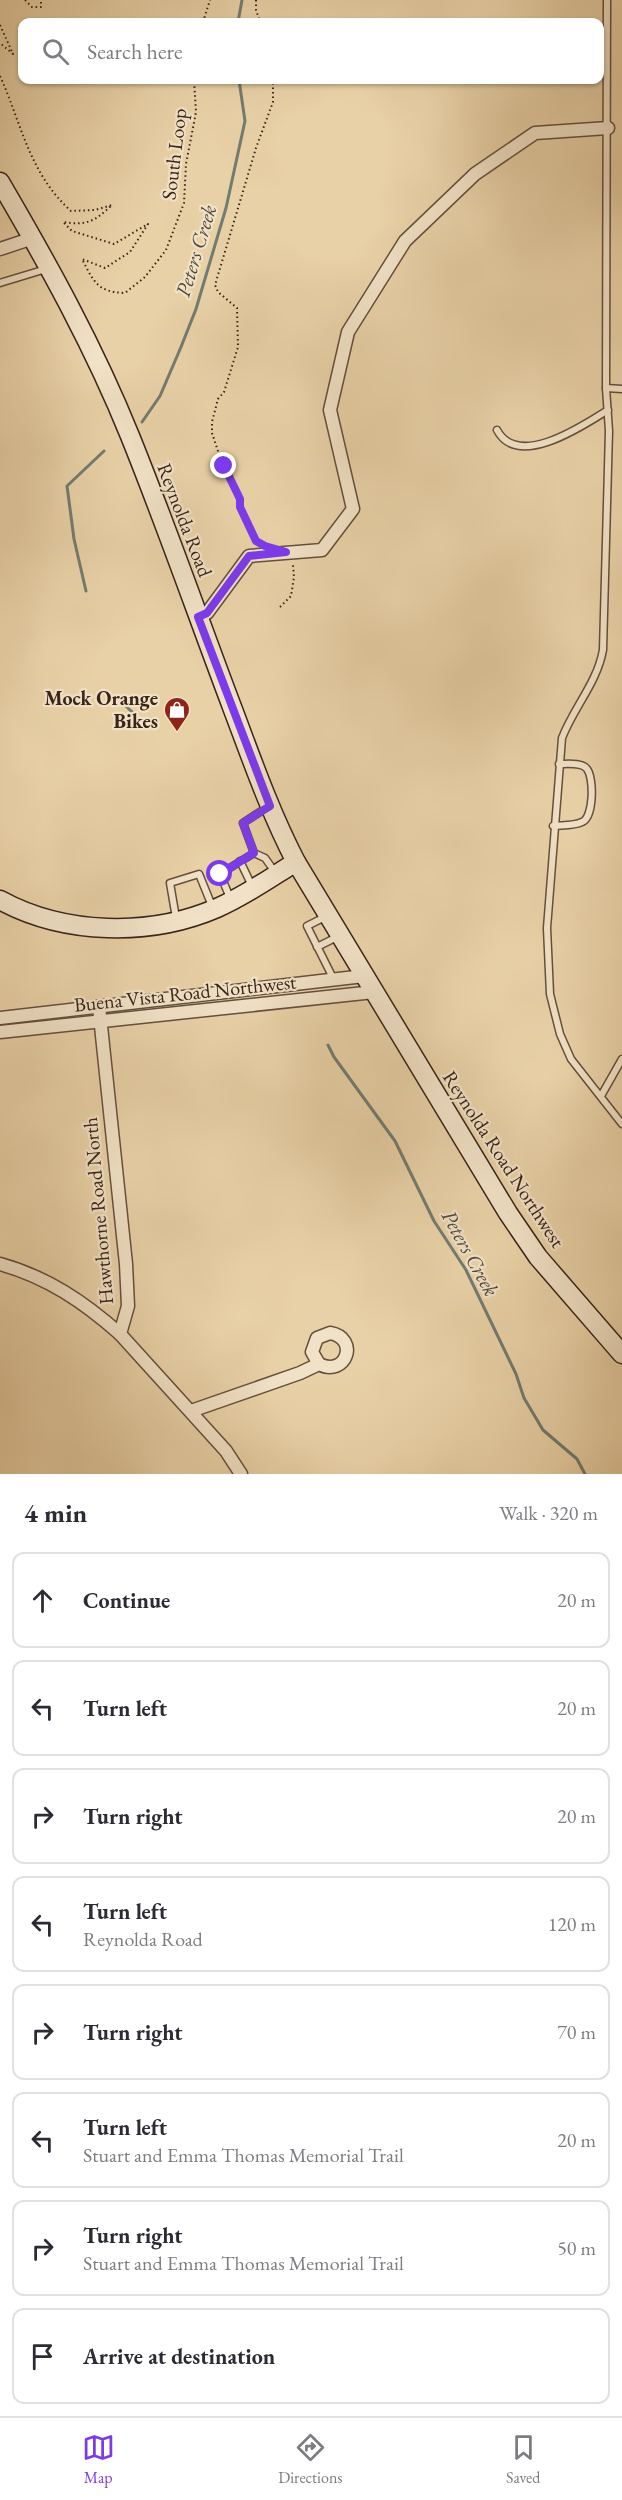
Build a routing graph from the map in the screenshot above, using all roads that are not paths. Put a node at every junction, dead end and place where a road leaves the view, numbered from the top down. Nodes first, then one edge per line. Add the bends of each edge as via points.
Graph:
1 (607, 0) edge
2 (608, 128) junction
3 (0, 182) edge
4 (33, 238) junction
5 (0, 249) edge
6 (50, 268) junction
7 (0, 283) edge
8 (606, 388) junction
9 (622, 389) edge
10 (608, 410) junction
11 (497, 430) dead end
12 (198, 617) junction
13 (559, 764) junction
14 (270, 806) junction
15 (553, 826) junction
16 (254, 853) junction
17 (240, 861) junction
18 (296, 862) junction
19 (277, 874) junction
20 (253, 889) junction
21 (0, 900) edge
22 (231, 901) junction
23 (213, 909) junction
24 (328, 915) junction
25 (177, 921) junction
26 (340, 935) junction
27 (317, 947) junction
28 (364, 976) junction
29 (334, 980) junction
30 (374, 992) junction
31 (99, 1007) junction
32 (0, 1018) edge
33 (100, 1021) junction
34 (0, 1032) edge
35 (622, 1059) edge
36 (601, 1096) junction
37 (622, 1124) edge
38 (0, 1264) edge
39 (120, 1334) junction
40 (622, 1354) edge
41 (319, 1364) dead end
42 (191, 1411) junction
43 (241, 1474) edge

1 - 2 lane
2 - 8 lane
2 - 12 street via 536,133 475,174 405,241 348,332 330,410 353,509 322,550 249,556 207,613
3 - 4 main road, Reynolda Road
4 - 5 street
4 - 6 main road, Reynolda Road
6 - 7 lane
6 - 12 main road, Reynolda Road via 107,381
8 - 9 lane
8 - 10 lane
10 - 11 lane via 571,433 537,444 510,443
10 - 13 lane via 603,650 600,668 562,738
12 - 14 main road, Reynolda Road
13 - 15 lane
13 - 15 lane via 586,768 591,779 591,811 582,822
14 - 16 lane via 243,823
14 - 18 main road, Reynolda Road
15 - 36 lane via 547,928 550,994 571,1059
16 - 17 lane
16 - 19 lane via 265,858
17 - 20 lane
17 - 22 lane via 220,874
18 - 19 main road
18 - 24 main road, Reynolda Road
19 - 20 main road
20 - 22 main road
21 - 25 main road via 34,915 89,927
22 - 23 main road
23 - 25 main road
23 - 25 lane via 199,874 179,880 170,883
24 - 26 main road, Reynolda Road
24 - 27 lane via 307,926
26 - 27 lane
26 - 28 main road, Reynolda Road
27 - 29 lane
28 - 29 street, Buena Vista Road Northwest
28 - 30 main road, Reynolda Road Northwest
29 - 31 street, Buena Vista Road Northwest
30 - 33 street, Buena Vista Road Northwest
30 - 40 main road, Reynolda Road Northwest via 524,1237
31 - 32 street, Buena Vista Road Northwest
31 - 33 street, Hawthorne Road North
33 - 34 street, Buena Vista Road Northwest
33 - 39 street, Hawthorne Road North via 126,1264 128,1305
35 - 36 lane
36 - 37 lane
38 - 39 street via 47,1281
39 - 42 street
41 - 42 street
42 - 43 street

